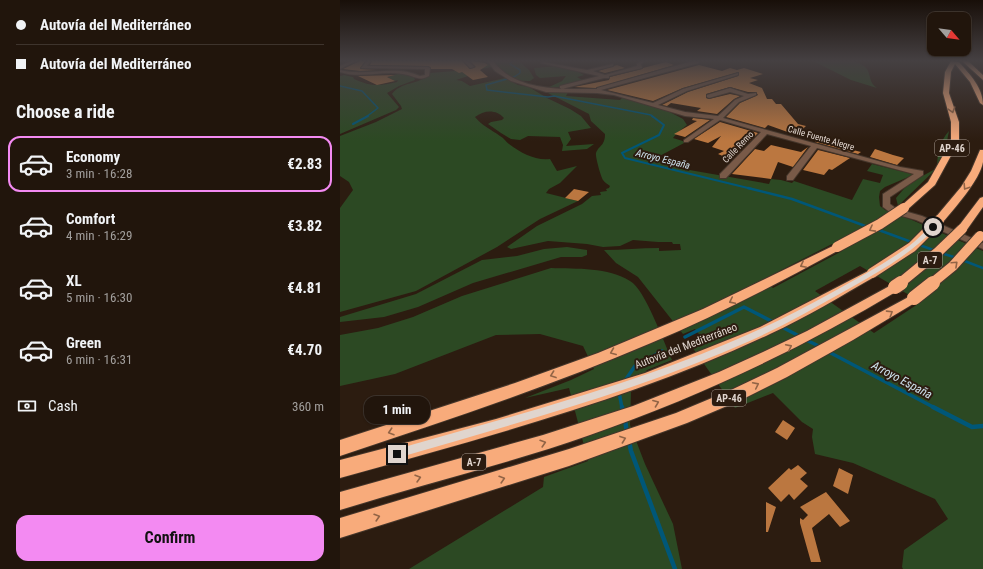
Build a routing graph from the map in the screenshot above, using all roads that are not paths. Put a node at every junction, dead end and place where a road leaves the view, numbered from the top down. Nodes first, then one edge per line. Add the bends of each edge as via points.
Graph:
1 (539, 88) edge
2 (563, 88) edge
3 (605, 88) edge
4 (693, 88) edge
5 (947, 88) edge
6 (976, 88) edge
7 (550, 91) junction
8 (592, 91) junction
9 (709, 96) dead end
10 (983, 103) edge
11 (653, 105) junction
12 (718, 118) junction
13 (766, 132) junction
14 (686, 141) dead end
15 (815, 146) junction
16 (983, 152) edge
17 (723, 176) dead end
18 (790, 178) dead end
19 (983, 200) edge
20 (982, 238) edge
21 (340, 448) edge
22 (340, 469) edge
23 (340, 501) edge
24 (340, 528) edge

1 - 7 street, Calle Fuente Alegre
2 - 7 street
3 - 8 street
4 - 11 street
5 -> 21 highway, AP-46, bridge via 955,122 955,141 932,183 904,208 880,224 768,284 688,322 590,362 453,412
6 - 10 highway
7 - 8 street, Calle Fuente Alegre
8 - 11 street, Calle Fuente Alegre via 615,94
9 - 12 street via 730,90 751,95 738,101
11 - 12 street, Calle Fuente Alegre via 685,114
12 - 13 street, Calle Fuente Alegre
12 - 14 street
13 - 15 street, Calle Fuente Alegre
13 - 17 street, Calle Remo
15 - 18 street
15 - 20 street, Calle Fuente Alegre via 920,173 886,196 886,205 894,211
16 -> 22 highway, Autovía del Mediterráneo / A-7, bridge via 959,198 912,247 796,316 749,338 640,381 455,438
23 -> 19 highway, A-7, bridge via 580,431 712,382 767,358 849,315 895,287 932,258 962,229
24 -> 20 highway, AP-46, bridge via 586,452 673,421 735,395 866,328 914,298

